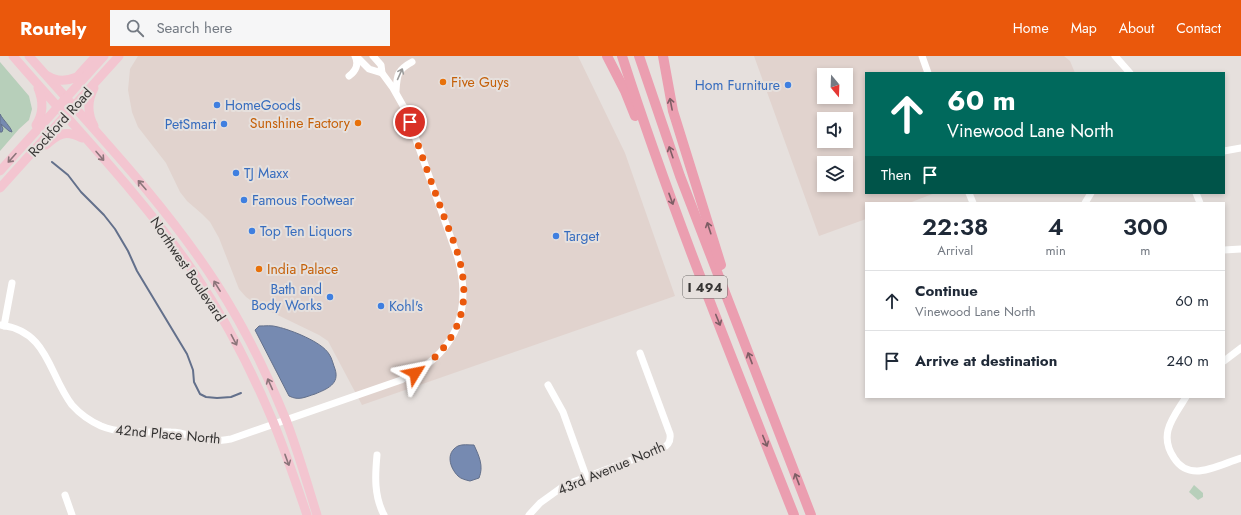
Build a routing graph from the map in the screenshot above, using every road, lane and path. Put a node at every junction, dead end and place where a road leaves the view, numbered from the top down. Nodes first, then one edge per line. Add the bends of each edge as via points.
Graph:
1 (13, 56) edge
2 (29, 56) edge
3 (96, 56) edge
4 (104, 56) edge
5 (119, 56) edge
6 (356, 56) edge
7 (373, 56) edge
8 (607, 56) edge
9 (622, 56) edge
10 (639, 56) edge
11 (663, 56) edge
12 (922, 56) edge
13 (1115, 56) edge
14 (412, 62) dead end
15 (928, 72) edge
16 (1129, 72) edge
17 (44, 73) junction
18 (382, 73) junction
19 (349, 76) dead end
20 (101, 77) junction
21 (36, 82) junction
22 (396, 91) junction
23 (66, 98) junction
24 (57, 107) junction
25 (74, 107) junction
26 (65, 116) junction
27 (32, 135) junction
28 (99, 136) junction
29 (87, 140) junction
30 (1241, 148) edge
31 (1225, 151) edge
32 (19, 167) junction
33 (0, 171) edge
34 (663, 178) junction
35 (0, 188) edge
36 (1241, 248) edge
37 (1225, 250) edge
38 (12, 282) dead end
39 (725, 293) junction
40 (2, 325) edge
41 (1241, 348) edge
42 (640, 353) dead end
43 (1225, 360) edge
44 (548, 385) dead end
45 (1185, 398) edge
46 (286, 420) junction
47 (274, 424) junction
48 (378, 455) dead end
49 (1241, 458) edge
50 (586, 476) junction
51 (65, 495) dead end
52 (72, 515) edge
53 (307, 515) edge
54 (317, 515) edge
55 (384, 515) edge
56 (529, 515) edge
57 (794, 515) edge
58 (811, 515) edge

1 - 21 main road, Northwest Boulevard
2 - 17 main road, Northwest Boulevard
3 - 17 main road via 73,78 59,80
4 - 23 main road, Rockford Road
5 - 20 main road, Rockford Road
6 - 18 street via 368,70
6 - 19 street via 356,67
7 - 18 street, 42nd Place North via 381,65
8 - 34 highway
9 - 34 highway, I 494
39 -> 10 highway, I 494 via 680,176
39 -> 11 highway via 724,277 673,110
12 - 15 street
13 - 16 street
22 -> 14 street via 399,72
17 - 23 main road, Northwest Boulevard
18 - 22 street, 42nd Place North
20 - 25 main road, Rockford Road
20 - 28 main road via 92,92 88,109 90,120
21 - 24 main road, Northwest Boulevard
21 - 27 main road via 42,97 42,109
22 - 46 street, 42nd Place North via 406,111 462,271 462,311 453,336 437,357 415,373
23 - 24 main road, Rockford Road
23 - 25 main road, Northwest Boulevard
24 - 26 main road, Northwest Boulevard
24 - 27 main road, Rockford Road
25 - 26 main road, Rockford Road
25 - 28 main road, Northwest Boulevard
26 - 29 main road, Northwest Boulevard
26 - 32 main road, Rockford Road
27 -> 33 main road, Rockford Road
46 -> 28 main road, Northwest Boulevard via 250,344 216,284 167,215
29 - 32 main road via 73,134 60,134 54,137 29,164
29 -> 47 main road, Northwest Boulevard via 182,255 240,351
30 - 31 street
32 - 35 main road, Rockford Road
34 -> 57 highway, I 494
36 - 37 street
38 - 40 street
58 -> 39 highway, I 494
40 - 47 street, 42nd Place North via 20,331 39,346 72,404 81,414 102,426 127,431 179,432 208,441 220,441
41 - 43 street
42 - 50 street, 43rd Avenue North via 670,434 669,443 666,447
44 - 50 street via 563,412
45 - 49 street via 1167,432 1170,453 1176,461 1183,468 1195,471
46 - 47 street, 42nd Place North
46 - 54 main road, Northwest Boulevard
47 -> 53 main road, Northwest Boulevard
48 - 55 street via 376,488
50 - 56 street, 43rd Avenue North via 552,493
51 - 52 street

